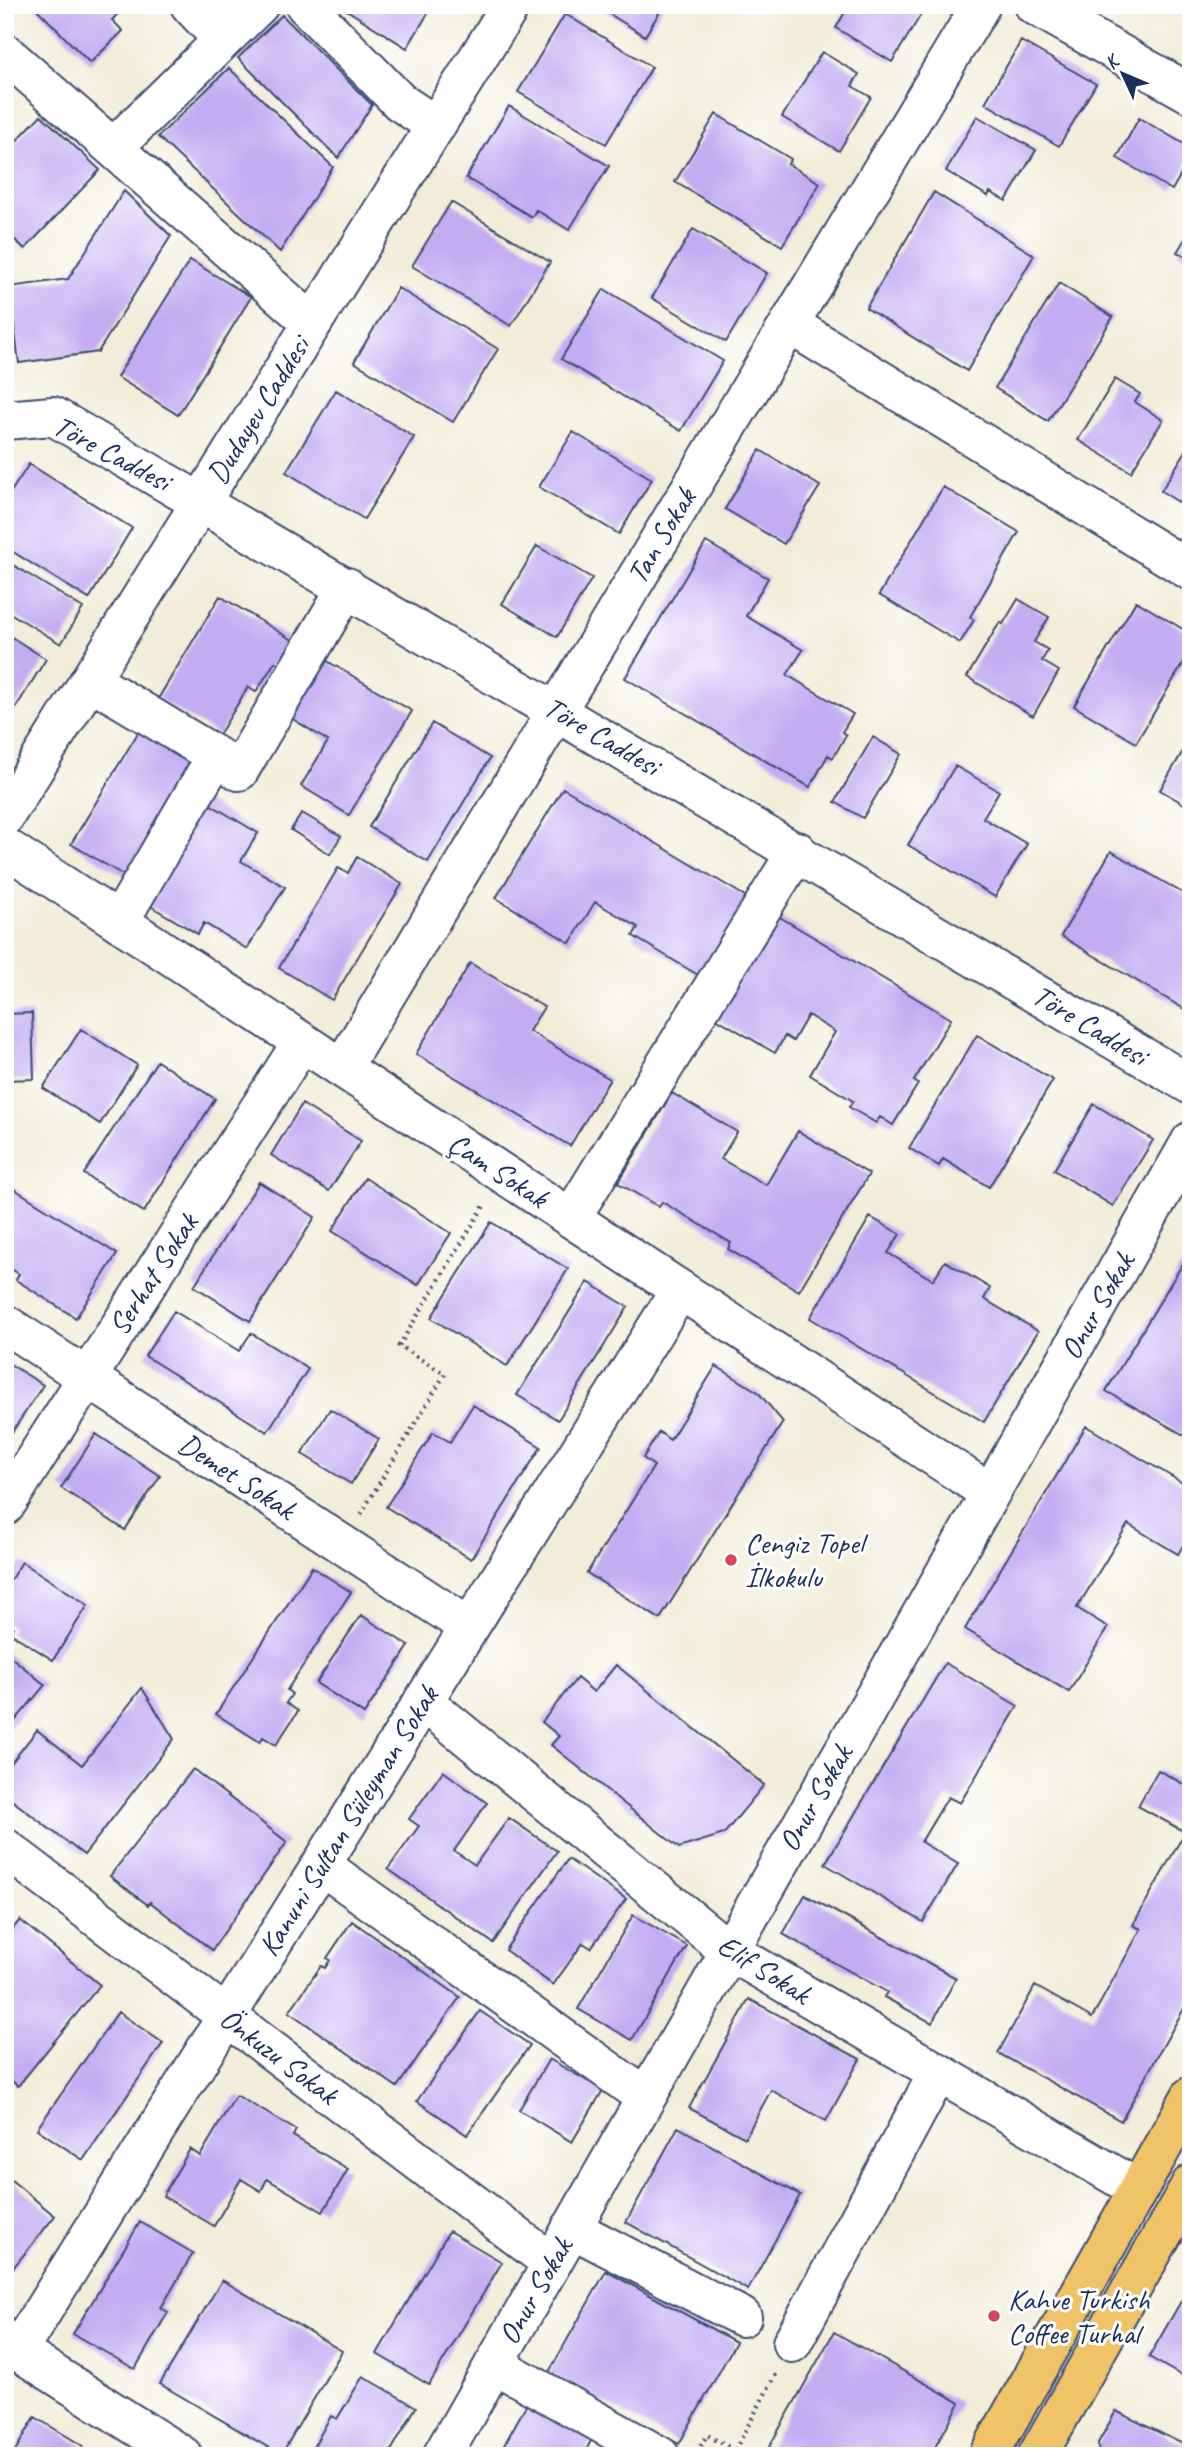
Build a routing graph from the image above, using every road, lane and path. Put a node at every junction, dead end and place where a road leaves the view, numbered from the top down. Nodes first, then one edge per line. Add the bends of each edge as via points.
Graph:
1 (190, 5) edge
2 (259, 5) edge
3 (305, 5) edge
4 (511, 5) edge
5 (981, 5) edge
6 (1034, 5) edge
7 (223, 40) junction
8 (5, 53) edge
9 (1191, 94) edge
10 (436, 126) junction
11 (113, 148) junction
12 (312, 323) junction
13 (789, 324) junction
14 (5, 419) edge
15 (201, 502) junction
16 (1191, 571) edge
17 (347, 587) junction
18 (90, 680) junction
19 (557, 710) junction
20 (216, 757) junction
21 (5, 816) edge
22 (5, 848) edge
23 (797, 851) junction
24 (119, 922) junction
25 (302, 1042) junction
26 (342, 1068) junction
27 (1191, 1085) edge
28 (1191, 1141) edge
29 (504, 1174) junction
30 (572, 1218) junction
31 (680, 1290) junction
32 (5, 1324) edge
33 (87, 1378) junction
34 (990, 1493) junction
35 (5, 1506) edge
36 (342, 1545) junction
37 (469, 1628) junction
38 (423, 1701) junction
39 (5, 1848) edge
40 (321, 1865) junction
41 (728, 1950) junction
42 (227, 2016) junction
43 (938, 2073) junction
44 (1191, 2096) edge
45 (645, 2097) junction
46 (1191, 2184) edge
47 (1138, 2189) junction
48 (571, 2228) junction
49 (552, 2263) junction
50 (742, 2317) dead end
51 (792, 2343) joint
52 (11, 2348) edge
53 (494, 2364) junction
54 (734, 2450) junction
55 (183, 2456) edge
56 (442, 2456) edge
57 (660, 2456) edge
58 (695, 2456) edge
59 (745, 2456) edge
60 (988, 2456) edge
61 (1037, 2456) edge

1 - 7 street
2 - 7 street
3 - 10 street via 400,102
4 - 10 street, Dudayev Caddesi
5 - 13 street, Tan Sokak
6 - 9 street
7 - 11 street
8 - 11 street
10 - 12 street, Dudayev Caddesi
11 - 12 street
12 - 15 street, Dudayev Caddesi
13 - 16 street
13 - 19 street, Tan Sokak
14 - 15 street, Töre Caddesi via 53,416
15 - 17 street, Töre Caddesi
15 - 18 street, Dudayev Caddesi
17 - 19 street, Töre Caddesi
17 - 20 street via 239,771
18 - 20 street
18 - 21 street, Dudayev Caddesi
19 - 23 street, Töre Caddesi
19 - 26 street, Tan Sokak
20 - 24 street
22 - 24 street, Çam Sokak
23 - 27 street, Töre Caddesi
23 - 30 street
24 - 25 street, Çam Sokak
25 - 26 street, Çam Sokak
25 - 33 street, Serhat Sokak
26 - 29 street, Çam Sokak
28 - 34 street, Onur Sokak
29 - 30 street, Çam Sokak
29 - 36 path via 399,1346 445,1374
30 - 31 street, Çam Sokak
31 - 34 street, Çam Sokak
31 - 37 street, Kanuni Sultan Süleyman Sokak
32 - 33 street, Demet Sokak
33 - 35 street, Serhat Sokak
33 - 36 street, Demet Sokak
34 - 41 street, Onur Sokak
36 - 37 street, Demet Sokak
37 - 38 street, Kanuni Sultan Süleyman Sokak
38 - 40 street, Kanuni Sultan Süleyman Sokak
38 - 41 street, Elif Sokak
39 - 42 street, Önkuzu Sokak
40 - 42 street, Kanuni Sultan Süleyman Sokak
40 - 45 street
41 - 43 street, Elif Sokak
41 - 45 street, Onur Sokak
42 - 49 street, Önkuzu Sokak
42 - 52 street, Kanuni Sultan Süleyman Sokak
43 - 47 street, Elif Sokak
43 - 51 street
44 - 47 highway
45 - 48 street, Onur Sokak
46 - 61 highway
47 - 60 highway
48 - 49 street, Onur Sokak
48 - 50 street
49 - 53 street, Onur Sokak
51 - 54 path
52 - 55 street
53 - 56 street, Onur Sokak
53 - 57 street
54 - 58 path via 707,2435
54 - 59 path

